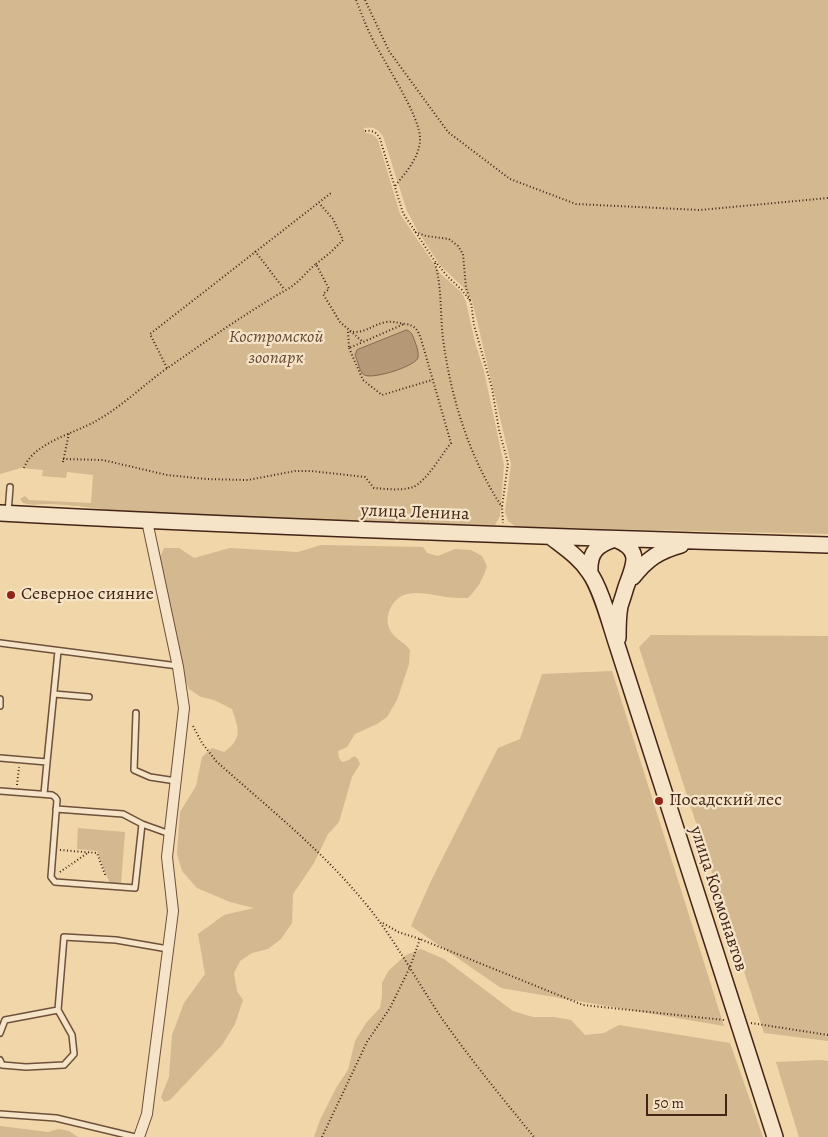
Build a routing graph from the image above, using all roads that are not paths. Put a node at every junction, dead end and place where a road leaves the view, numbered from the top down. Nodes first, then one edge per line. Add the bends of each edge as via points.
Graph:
1 (10, 487) dead end
2 (4, 513) edge
3 (146, 521) junction
4 (551, 537) junction
5 (615, 539) junction
6 (692, 541) junction
7 (828, 545) edge
8 (590, 572) junction
9 (626, 587) junction
10 (0, 643) edge
11 (617, 645) junction
12 (58, 651) junction
13 (178, 666) junction
14 (54, 694) junction
15 (89, 697) dead end
16 (0, 699) edge
17 (0, 706) edge
18 (136, 713) dead end
19 (0, 758) edge
20 (47, 762) junction
21 (176, 781) junction
22 (0, 791) edge
23 (44, 794) junction
24 (56, 809) junction
25 (142, 824) junction
26 (170, 834) junction
27 (168, 949) junction
28 (58, 1010) junction
29 (0, 1032) edge
30 (0, 1060) edge
31 (0, 1114) edge
32 (137, 1137) edge
33 (774, 1137) edge

1 - 2 lane
2 - 3 street, улица Ленина
3 - 4 street, улица Ленина
3 - 13 street
4 - 5 street, улица Ленина
4 - 8 street via 576,556
5 - 6 street, улица Ленина
5 - 8 street via 601,544 594,552 589,562
5 - 9 street via 631,550 635,560
6 - 7 street, улица Ленина
6 - 9 street via 664,550 644,563
8 - 11 street, улица Космонавтов
9 - 11 street via 619,610
10 - 12 lane
11 - 33 street, улица Космонавтов
12 - 13 lane
12 - 14 lane
13 - 21 street via 184,708
14 - 15 lane
14 - 20 lane
16 - 17 lane
18 - 21 lane via 134,770 150,778
19 - 20 lane
20 - 23 lane
21 - 26 street
22 - 23 lane
23 - 24 lane via 55,796
24 - 25 lane via 123,814
24 - 25 lane via 51,878 55,882 135,888
25 - 26 lane
26 - 27 street via 167,857 173,912
27 - 28 lane via 116,940 64,937
27 - 32 street via 148,1106
28 - 29 lane via 5,1020
28 - 30 lane via 72,1036 74,1054 64,1065 26,1066 2,1064
31 - 32 lane via 56,1118

